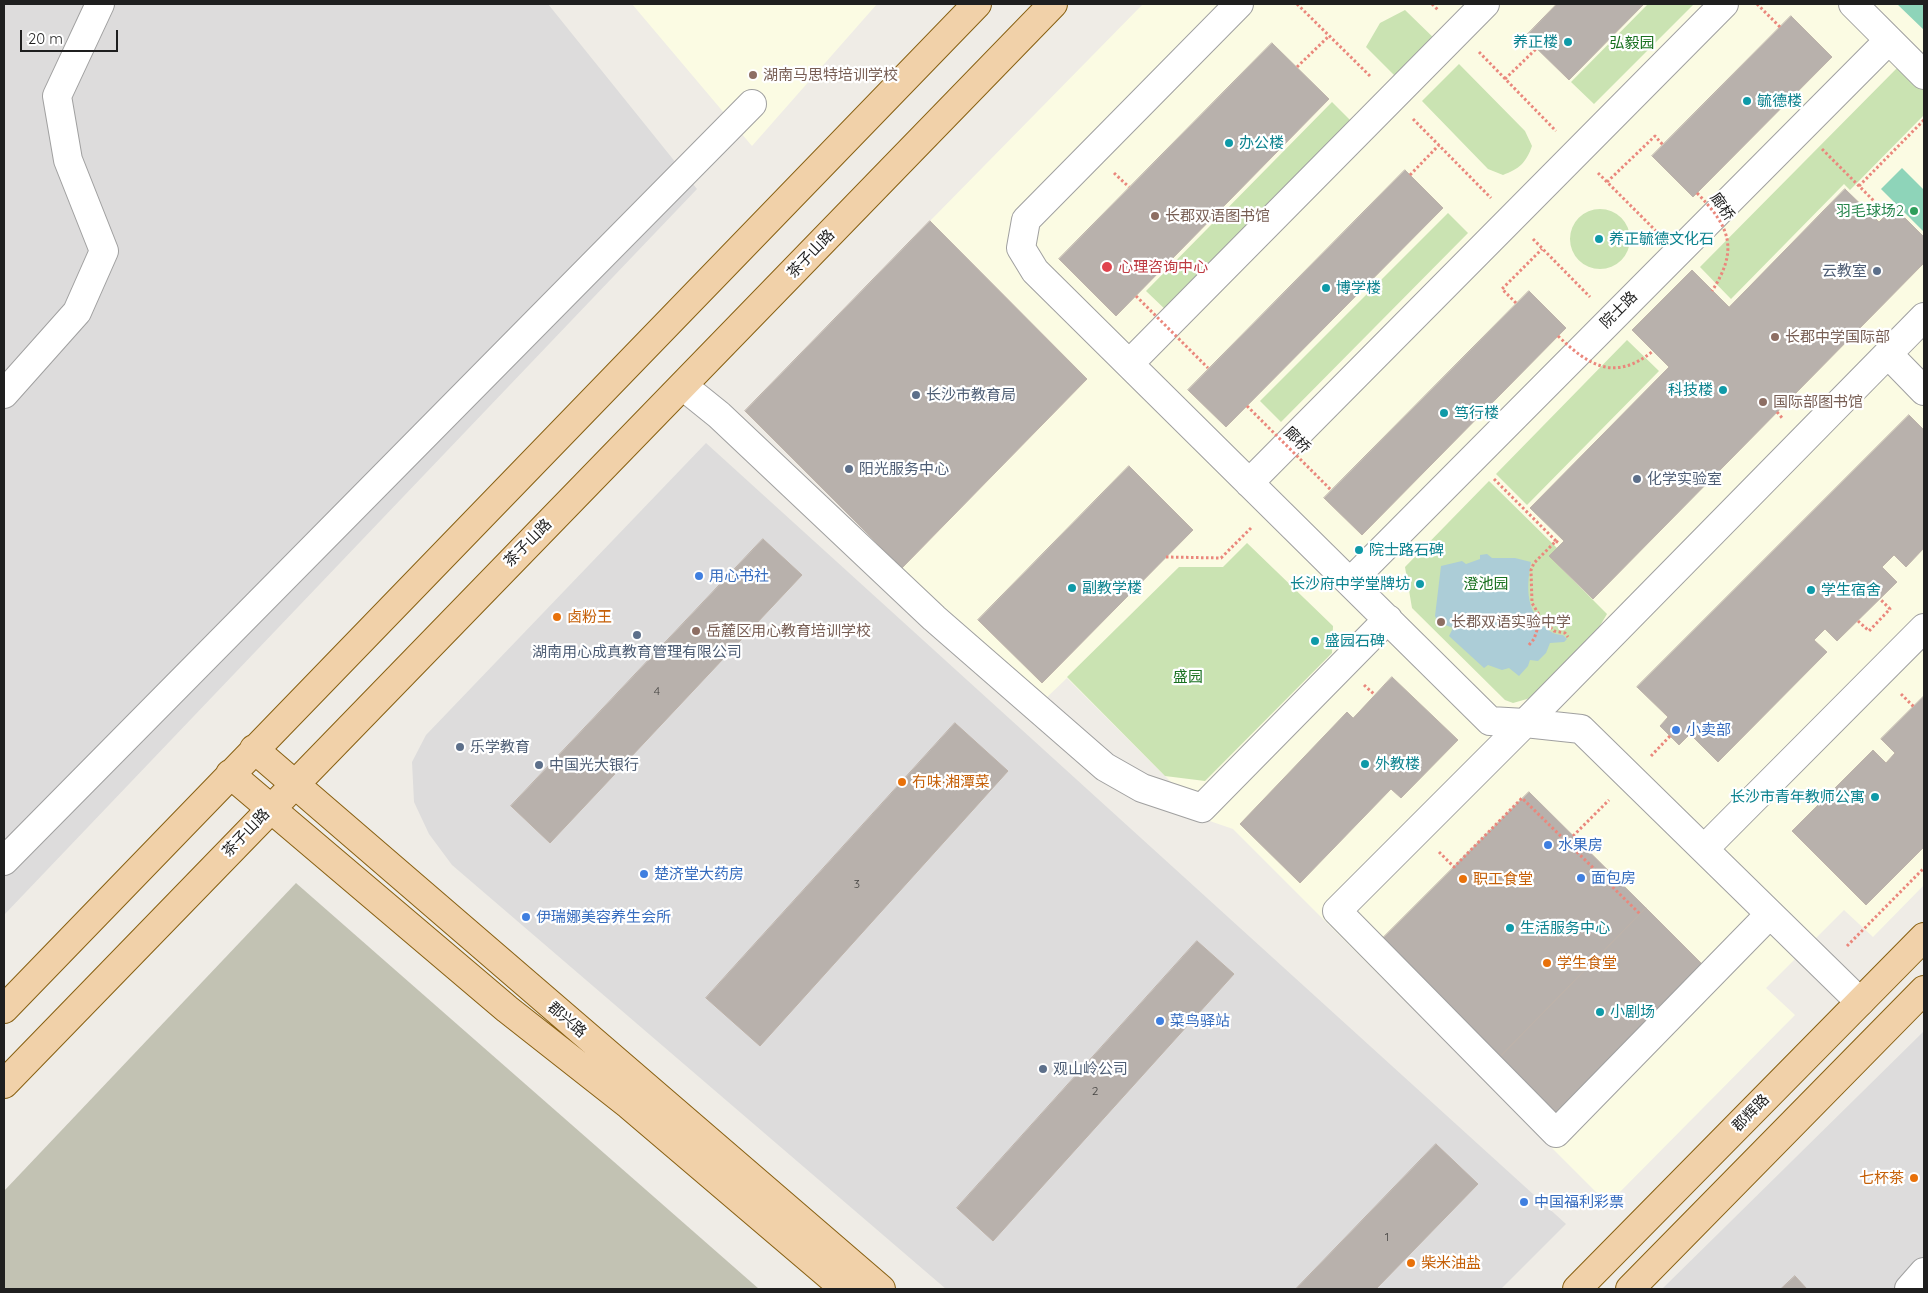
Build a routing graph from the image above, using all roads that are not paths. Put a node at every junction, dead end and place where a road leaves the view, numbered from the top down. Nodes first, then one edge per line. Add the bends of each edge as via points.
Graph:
1 (100, 4) edge
2 (977, 4) edge
3 (1054, 4) edge
4 (1239, 4) edge
5 (1485, 4) edge
6 (1724, 4) edge
7 (1853, 4) edge
8 (1889, 40) junction
9 (1924, 75) edge
10 (752, 104) dead end
11 (1924, 316) edge
12 (1888, 354) junction
13 (1129, 364) junction
14 (683, 386) junction
15 (1924, 391) edge
16 (4, 394) edge
17 (1249, 483) junction
18 (1350, 582) junction
19 (1388, 619) junction
20 (1924, 628) edge
21 (1525, 723) junction
22 (254, 749) junction
23 (230, 774) junction
24 (294, 784) junction
25 (270, 808) junction
26 (1704, 849) junction
27 (4, 861) edge
28 (1770, 914) junction
29 (1924, 937) edge
30 (1924, 990) edge
31 (1860, 1002) junction
32 (4, 1009) edge
33 (4, 1084) edge
34 (1924, 1272) edge
35 (846, 1289) edge
36 (882, 1289) edge
37 (1577, 1289) edge
38 (1630, 1289) edge
39 (1909, 1289) edge

1 - 16 street via 57,96 68,160 104,251 77,312
2 - 22 main road
3 - 14 main road, 茶子山路
4 - 13 street via 1026,220 1021,248 1035,271
5 - 13 street
6 - 17 street
7 - 8 street
8 - 9 street
8 - 18 street, 院士路
10 - 27 street
11 - 12 street
12 - 15 street
12 - 21 street
13 - 17 street
14 - 19 street via 719,415 934,618 1105,767 1142,788 1202,808
14 - 24 main road, 茶子山路
17 - 18 street
18 - 19 street
19 - 21 street via 1490,721
20 - 26 street
21 - 26 street via 1581,729
21 - 28 street via 1336,911 1556,1133
22 - 23 main road
22 - 24 main road, 郡兴路
23 - 25 main road, 郡兴路
23 - 32 main road
24 - 25 main road, 茶子山路
24 - 36 main road, 郡兴路
25 - 33 main road, 茶子山路
25 - 35 main road, 郡兴路 via 507,1009 630,1105
26 - 28 street
28 - 31 street
29 - 31 main road, 郡辉路
30 - 38 main road
31 - 37 main road, 郡辉路
34 - 39 street

